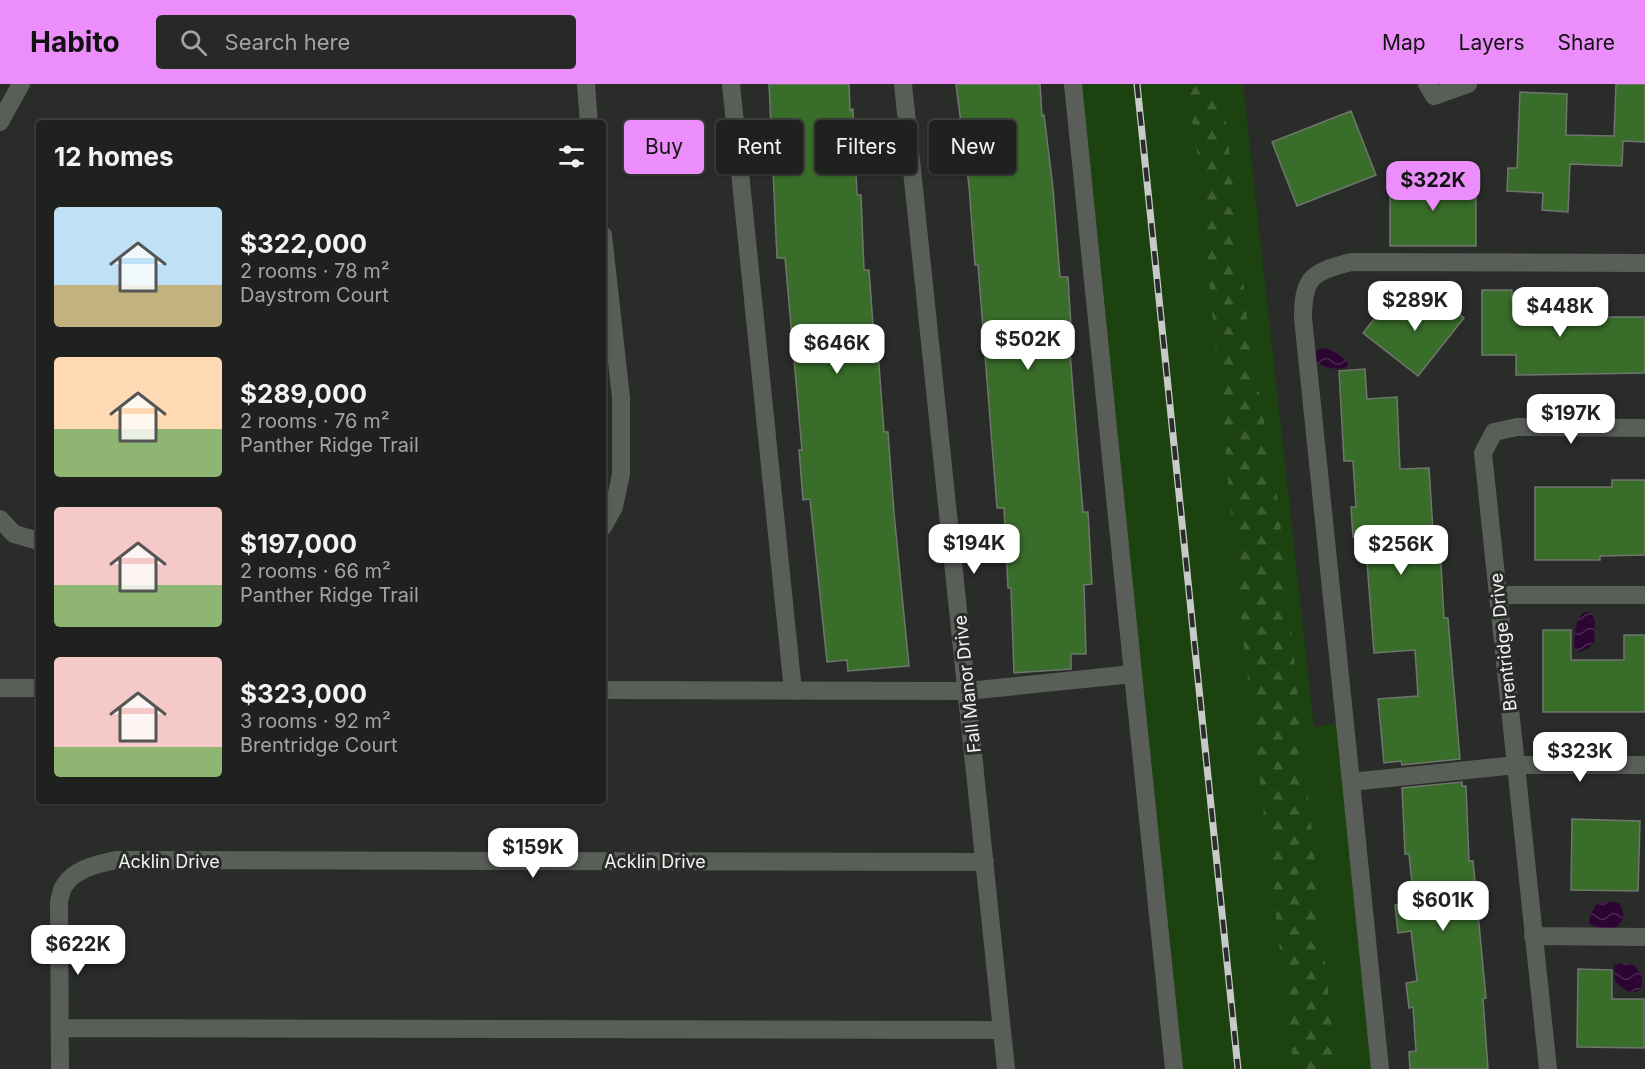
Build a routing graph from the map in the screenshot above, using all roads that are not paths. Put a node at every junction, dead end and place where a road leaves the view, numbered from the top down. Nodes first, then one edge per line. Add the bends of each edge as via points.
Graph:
1 (21, 84) edge
2 (586, 84) edge
3 (731, 84) edge
4 (903, 84) edge
5 (1073, 84) edge
6 (1468, 84) edge
7 (1431, 90) edge
8 (589, 120) edge
9 (0, 122) edge
10 (606, 262) edge
11 (1645, 263) edge
12 (1645, 428) edge
13 (0, 519) edge
14 (606, 522) edge
15 (36, 540) edge
16 (1498, 595) junction
17 (1645, 595) edge
18 (1133, 674) junction
19 (0, 688) edge
20 (36, 688) edge
21 (606, 690) edge
22 (793, 691) junction
23 (968, 691) junction
24 (1516, 765) junction
25 (1645, 765) edge
26 (1351, 782) junction
27 (985, 862) junction
28 (1533, 936) junction
29 (1645, 937) edge
30 (60, 1028) junction
31 (1002, 1030) junction
32 (60, 1069) edge
33 (1006, 1069) edge
34 (1174, 1069) edge
35 (1380, 1069) edge
36 (1548, 1069) edge

1 - 9 street
2 - 8 street
3 - 22 street
4 - 23 street, Fall Manor Drive
5 - 18 street
6 - 7 street
10 - 14 street via 621,398 621,474 614,507
11 - 26 street via 1351,262 1324,269 1309,281 1303,298 1303,318
12 - 16 street, Brentridge Drive via 1517,427 1494,432 1483,453
13 - 15 street via 14,534
16 - 17 street
16 - 24 street, Brentridge Drive
18 - 23 street
18 - 34 street
19 - 20 street
21 - 22 street
22 - 23 street
23 - 27 street, Fall Manor Drive
24 - 25 street
24 - 26 street
24 - 28 street, Brentridge Drive
26 - 35 street
27 - 30 street, Acklin Drive via 116,860 94,864 75,874 64,886 59,901
27 - 31 street, Fall Manor Drive
28 - 29 street
28 - 36 street, Brentridge Drive
30 - 31 street
30 - 32 street
31 - 33 street, Fall Manor Drive

